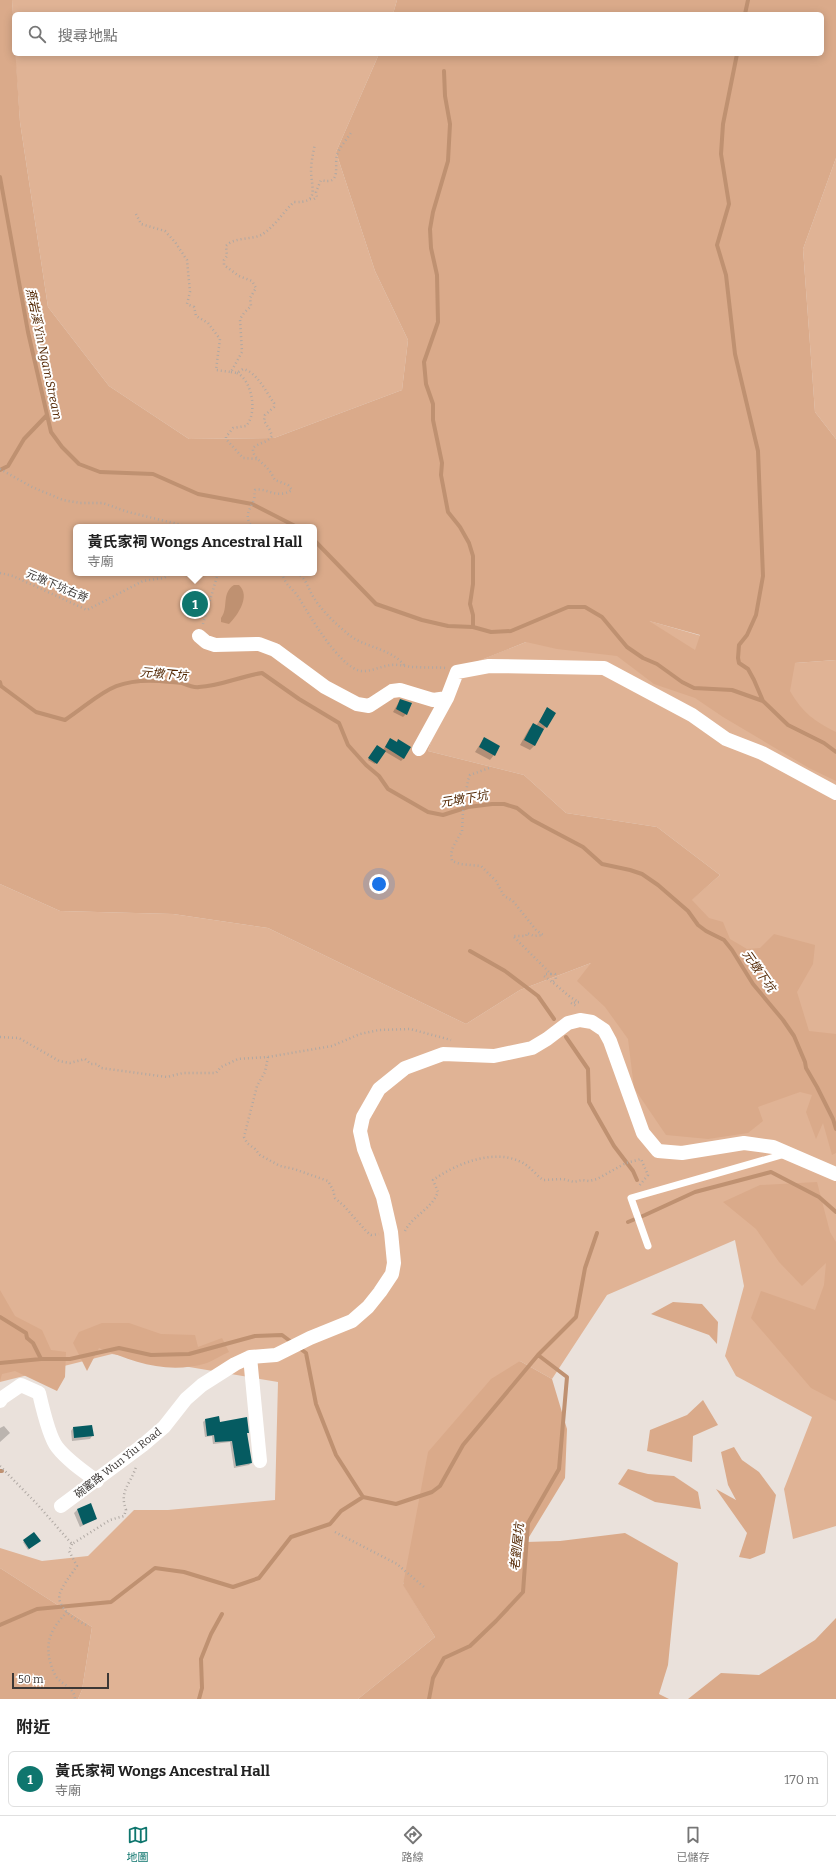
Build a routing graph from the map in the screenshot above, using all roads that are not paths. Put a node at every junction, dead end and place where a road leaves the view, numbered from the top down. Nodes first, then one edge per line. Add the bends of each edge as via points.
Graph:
1 (200, 636) road end
2 (446, 698) junction
3 (419, 749) dead end
4 (836, 793) edge
5 (789, 1153) junction
6 (836, 1174) edge
7 (648, 1246) dead end
8 (250, 1357) junction
9 (0, 1402) edge
10 (260, 1461) dead end
11 (97, 1481) junction
12 (61, 1506) dead end

1 - 2 street via 206,642 216,645 259,644 275,650 324,688 357,704 369,706 392,691 400,690 433,700
2 - 3 street
2 - 4 street via 457,672 489,666 604,668 692,715 726,739 762,753
5 - 6 street
5 - 7 lane via 631,1198
5 - 8 street, 碗窰路 Wun Yiu Road via 773,1147 744,1143 682,1153 658,1152 643,1133 610,1041 604,1030 592,1022 580,1020 568,1023 532,1048 494,1056 443,1054 405,1068 379,1089 363,1117 360,1131 364,1149 383,1197 391,1232 394,1263 392,1274 368,1307 352,1321 276,1355
8 - 10 street
8 - 11 street, 碗窰路 Wun Yiu Road via 202,1384 186,1399 164,1427
9 - 11 street via 20,1385 39,1393 56,1446
11 - 12 street, 碗窰路 Wun Yiu Road

